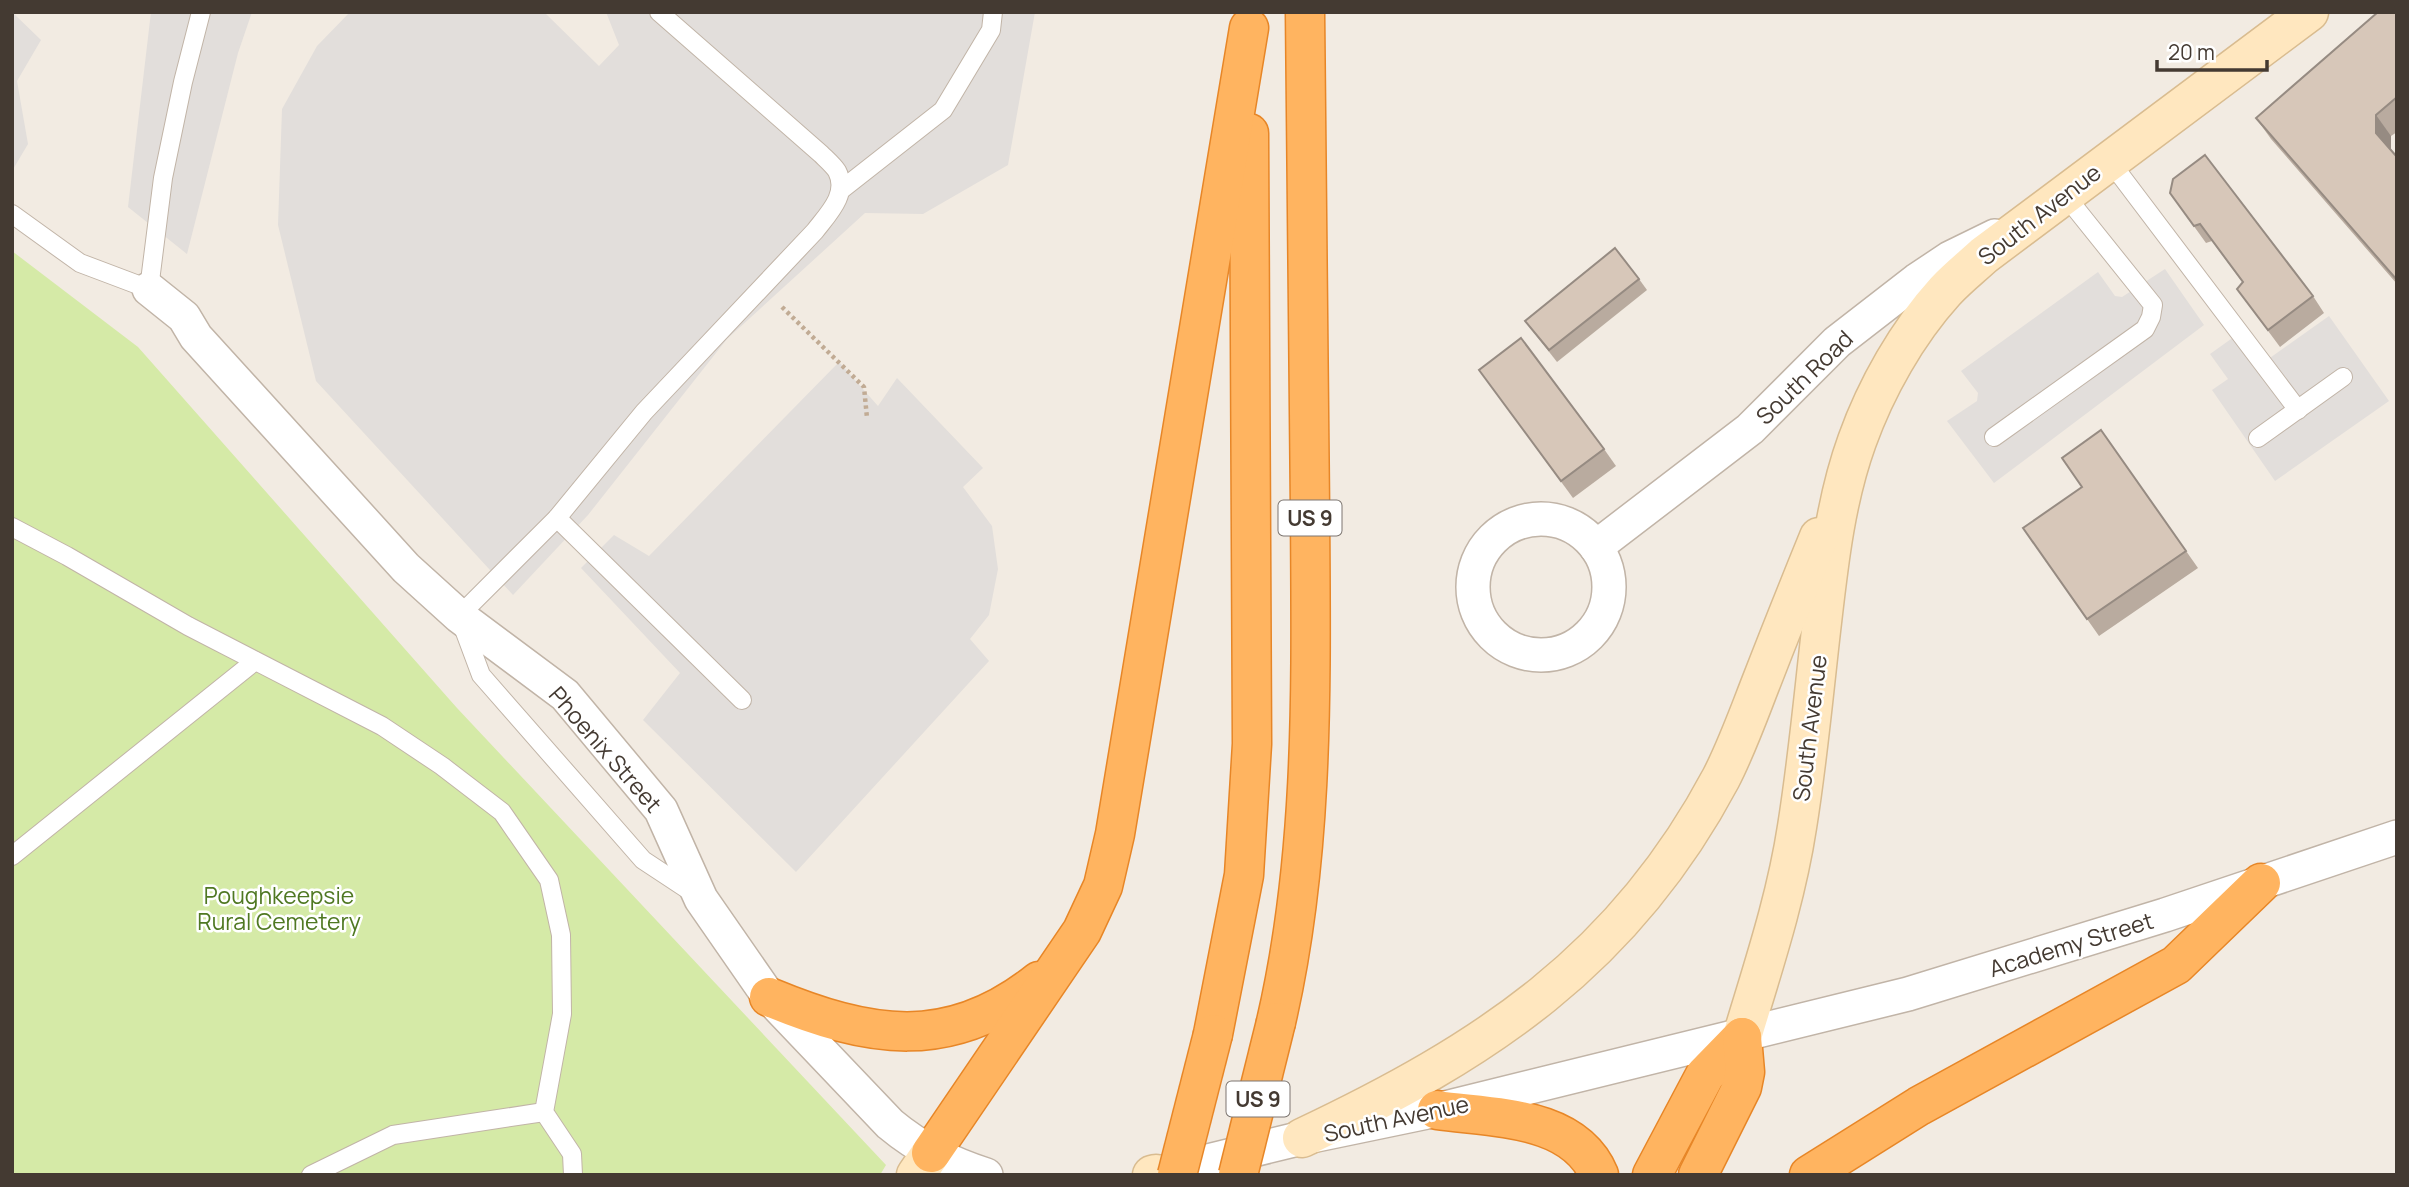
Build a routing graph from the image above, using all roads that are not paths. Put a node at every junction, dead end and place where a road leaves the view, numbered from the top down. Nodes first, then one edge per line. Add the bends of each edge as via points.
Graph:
1 (201, 12) edge
2 (659, 12) edge
3 (993, 12) edge
4 (1305, 12) edge
5 (2309, 12) edge
6 (1249, 20) edge
7 (2109, 160) junction
8 (841, 191) junction
9 (2064, 194) junction
10 (12, 214) edge
11 (2023, 225) junction
12 (149, 289) junction
13 (2343, 377) dead end
14 (2298, 410) junction
15 (1994, 437) dead end
16 (2259, 438) dead end
17 (1857, 441) junction
18 (557, 518) junction
19 (12, 527) edge
20 (1596, 547) junction
21 (459, 615) junction
22 (255, 662) junction
23 (742, 700) dead end
24 (2397, 837) edge
25 (12, 856) edge
26 (2261, 883) junction
27 (701, 899) junction
28 (1067, 956) junction
29 (769, 997) junction
30 (1742, 1037) junction
31 (1437, 1110) junction
32 (544, 1112) junction
33 (1302, 1138) junction
34 (923, 1164) edge
35 (1159, 1174) edge
36 (311, 1175) edge
37 (573, 1175) edge
38 (986, 1175) edge
39 (1238, 1175) edge
40 (1599, 1175) edge
41 (1652, 1175) edge
42 (1698, 1175) edge
43 (1809, 1175) edge

1 - 12 lane via 163,178
2 - 8 lane via 821,154 837,172
3 - 8 lane via 991,30 943,110
4 - 39 highway, US 9, bridge via 1309,737 1292,938
5 - 7 street, South Avenue
6 - 28 highway via 1111,859 1095,907
6 - 35 highway, US 9, bridge via 1252,744 1244,875 1213,1034
7 - 9 street, South Avenue
7 - 14 lane
8 - 18 lane via 815,231 644,412
9 - 11 street, South Avenue
9 - 15 lane via 2153,305 2151,317 2145,330
10 - 12 lane via 80,263
11 - 17 street, South Avenue via 1945,291 1918,326 1879,391
11 - 20 street, South Road via 1950,258 1917,280 1837,342 1751,429
12 - 21 street, Phoenix Street via 184,317 196,337 406,568
13 - 14 lane
14 - 16 lane
17 - 30 street, South Avenue via 1832,542 1797,827 1774,929
17 - 33 street via 1722,776 1681,848 1657,879 1604,942 1514,1019 1416,1080
18 - 21 lane
18 - 23 lane
19 - 22 lane
20 - 20 street via 1579,531 1549,520 1525,521 1501,532 1481,556 1473,580 1476,604 1486,627 1512,649 1534,655 1560,652 1585,639 1601,619 1608,596 1607,572
21 - 27 lane via 481,675 643,860
21 - 27 street, Phoenix Street via 565,695 662,810
22 - 25 lane
22 - 32 lane via 382,726 442,766 502,812 549,880 561,935 562,1014
24 - 26 street, Academy Street
26 - 30 street, Academy Street via 1983,972
26 - 43 highway via 2176,965 1919,1106
27 - 29 street, Phoenix Street
28 - 29 highway via 1029,989 992,1012 921,1031 851,1026
28 - 34 highway
29 - 34 street, Phoenix Street
30 - 31 street, South Avenue
30 - 41 highway via 1705,1075
30 - 42 highway via 1742,1087
31 - 33 street, South Avenue
31 - 40 highway via 1554,1130 1578,1145
32 - 36 lane via 393,1136
32 - 37 lane via 572,1154
33 - 35 street, South Avenue
34 - 38 street

